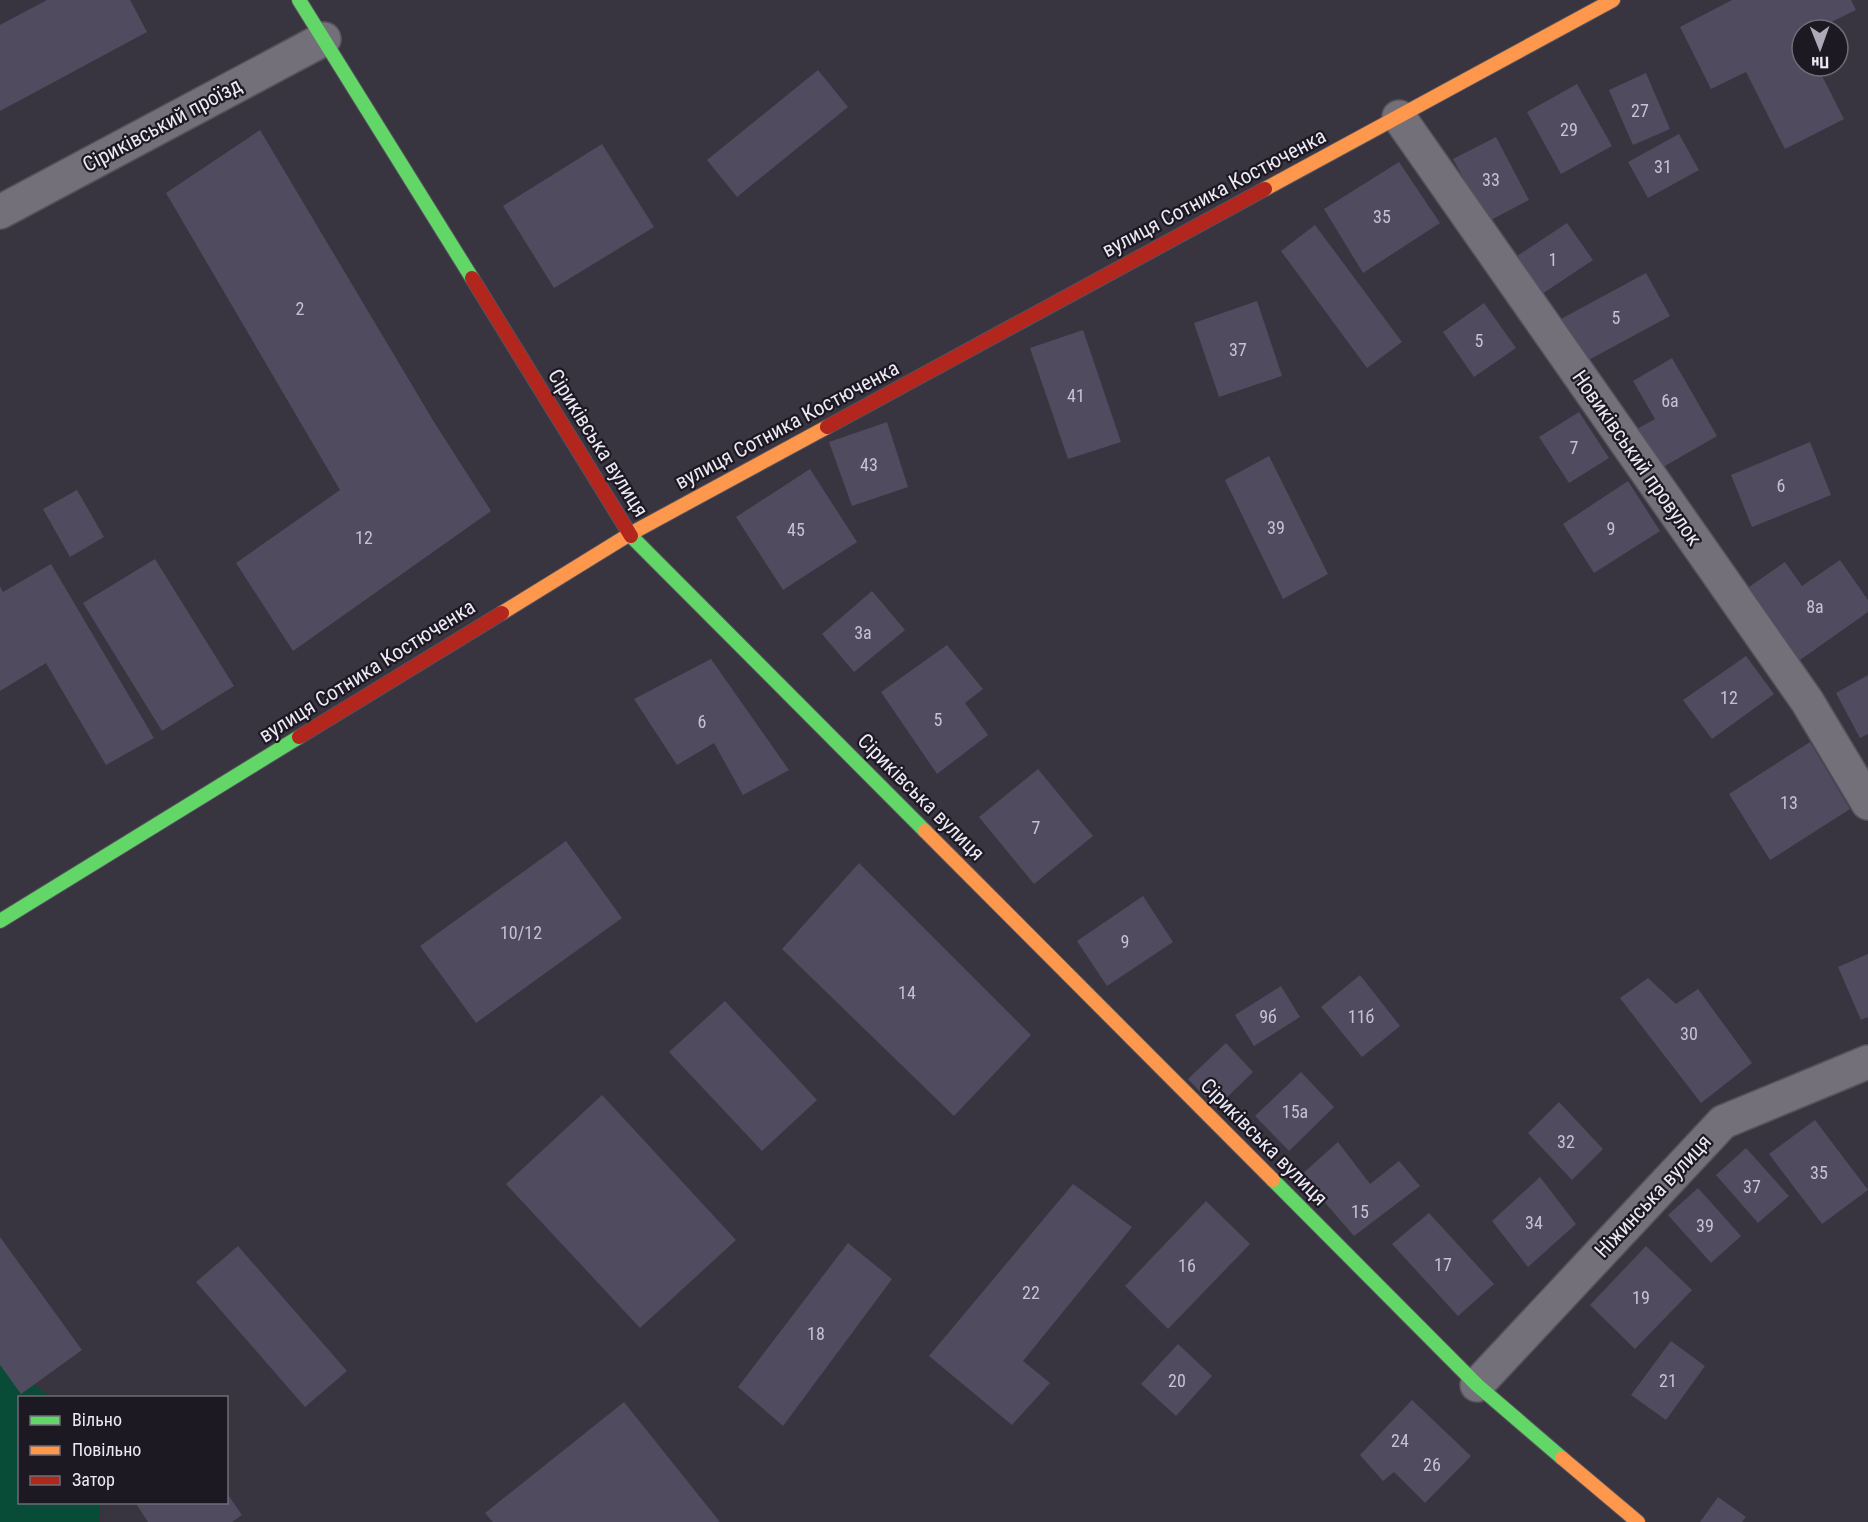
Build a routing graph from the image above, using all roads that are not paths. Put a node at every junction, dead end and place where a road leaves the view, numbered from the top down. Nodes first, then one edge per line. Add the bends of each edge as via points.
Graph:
1 (300, 0) edge
2 (1613, 0) edge
3 (324, 39) junction
4 (1399, 117) junction
5 (0, 212) edge
6 (630, 534) junction
7 (1868, 803) edge
8 (0, 921) edge
9 (1868, 1062) edge
10 (1477, 1385) junction
11 (1638, 1522) edge

1 - 3 street, Сіриківська вулиця
2 - 4 street, вулиця Сотника Костюченка
3 - 5 street, Сіриківський проїзд
3 - 6 street, Сіриківська вулиця
4 - 6 street, вулиця Сотника Костюченка
4 - 7 street, Новиківський провулок via 1807,701
6 - 8 street, вулиця Сотника Костюченка
6 - 10 street, Сіриківська вулиця
9 - 10 street, Ніжинська вулиця via 1723,1122
10 - 11 street, Сіриківська вулиця

